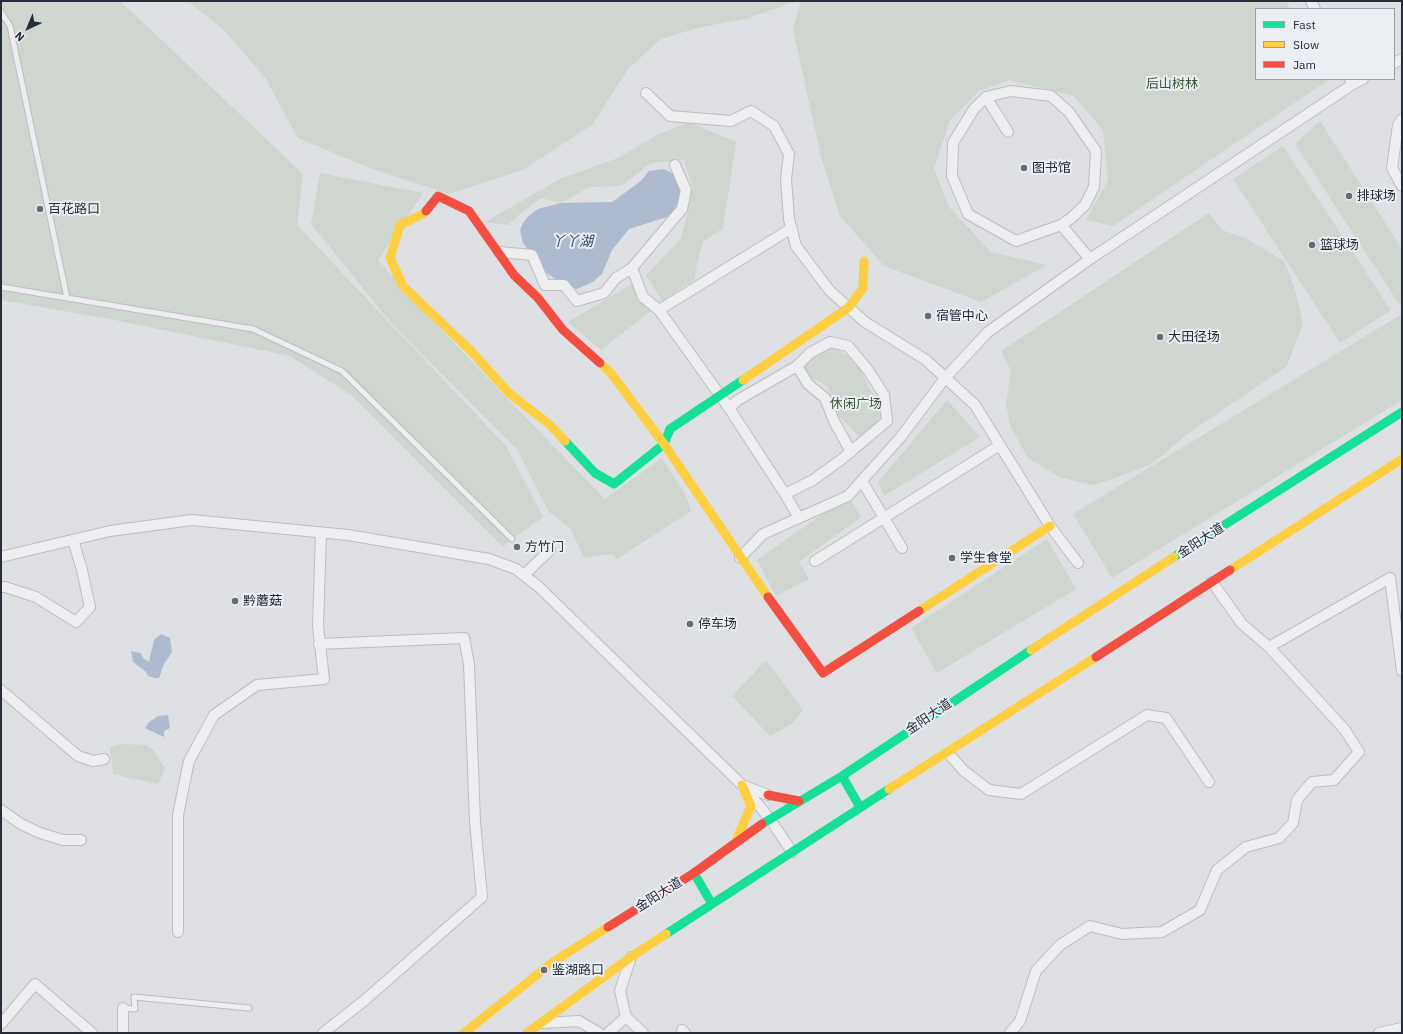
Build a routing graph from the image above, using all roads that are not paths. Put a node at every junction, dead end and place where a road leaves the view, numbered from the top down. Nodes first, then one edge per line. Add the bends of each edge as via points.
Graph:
1 (1, 12) edge
2 (1351, 82) edge
3 (646, 93) dead end
4 (986, 97) junction
5 (1402, 119) edge
6 (1008, 132) dead end
7 (675, 166) dead end
8 (1402, 186) edge
9 (1060, 225) junction
10 (792, 228) junction
11 (499, 252) junction
12 (1090, 259) junction
13 (864, 261) dead end
14 (632, 268) junction
15 (1, 287) edge
16 (67, 298) junction
17 (848, 308) junction
18 (659, 310) junction
19 (797, 366) junction
20 (945, 378) junction
21 (720, 396) junction
22 (730, 408) junction
23 (1402, 412) edge
24 (664, 444) junction
25 (1000, 445) junction
26 (851, 452) junction
27 (1402, 459) edge
28 (862, 481) junction
29 (785, 494) junction
30 (799, 518) junction
31 (1050, 526) junction
32 (321, 532) junction
33 (512, 539) dead end
34 (73, 540) junction
35 (902, 548) dead end
36 (550, 550) dead end
37 (1, 557) edge
38 (740, 558) junction
39 (815, 561) dead end
40 (1078, 563) dead end
41 (524, 576) junction
42 (1212, 582) junction
43 (1, 587) edge
44 (319, 644) junction
45 (1269, 647) junction
46 (1402, 670) edge
47 (1, 690) edge
48 (948, 753) junction
49 (104, 760) dead end
50 (842, 776) junction
51 (1209, 782) dead end
52 (742, 785) junction
53 (768, 795) joint
54 (799, 801) junction
55 (860, 807) junction
56 (1, 810) edge
57 (770, 819) junction
58 (81, 840) dead end
59 (735, 843) junction
60 (792, 852) junction
61 (694, 873) junction
62 (712, 904) junction
63 (178, 932) dead end
64 (631, 957) junction
65 (123, 1008) joint
66 (249, 1008) dead end
67 (626, 1017) junction
68 (539, 1023) junction
69 (1, 1024) edge
70 (1402, 1028) edge
71 (92, 1033) edge
72 (123, 1033) edge
73 (323, 1033) edge
74 (464, 1033) edge
75 (527, 1033) edge
76 (599, 1033) edge
77 (608, 1033) edge
78 (643, 1033) edge
79 (1010, 1033) edge
80 (1379, 1033) edge

1 - 16 lane via 10,26
2 - 12 street
3 - 10 street via 670,116 731,121 751,111 774,126 789,154 786,179
4 - 6 street
4 - 9 street via 1011,90 1052,96 1069,112 1096,151 1094,187 1085,205 1070,220
4 - 9 street via 974,109 953,143 952,176 968,214 1016,241
5 - 8 street via 1398,125 1392,168
7 - 14 street via 686,190 682,209
9 - 12 street
10 - 17 street via 796,246 830,291
10 - 18 street
11 - 14 street via 532,255 545,285 564,285 577,301 604,293 616,278
11 - 24 main road via 514,275 538,298 563,330 610,372
11 - 24 main road via 469,211 438,196 422,214 400,225 390,258 403,286 471,351 509,393 549,424 595,473 614,484
12 - 20 street via 988,332
13 - 17 main road via 863,288
14 - 18 street via 643,296
15 - 16 lane
16 - 33 lane via 253,329 342,371
17 - 20 street via 865,322 926,360
17 - 21 main road
18 - 21 street
19 - 22 street via 738,400
19 - 26 street via 808,384 825,398
19 - 26 street via 810,353 830,342 848,346 868,370 884,396 887,421
20 - 25 street via 975,405
20 - 28 street via 900,438
21 - 22 street
21 - 24 main road via 670,429
22 - 29 street
23 - 50 main road, 金阳大道 via 1099,605
24 - 38 main road
25 - 31 street
25 - 39 street
26 - 29 street via 813,480
27 - 42 main road
28 - 30 street via 848,496
28 - 35 street
29 - 30 street
30 - 38 street via 762,534
31 - 38 main road via 823,674
31 - 40 street
32 - 34 street via 192,520 110,531
32 - 41 street via 489,559 516,569
32 - 44 street
34 - 37 street
34 - 43 street via 90,607 76,622 36,597
36 - 41 street
41 - 52 street via 539,587
42 - 45 street via 1242,624
42 - 48 main road
44 - 63 street via 324,679 257,685 214,715 189,761 178,815
44 - 73 street via 464,638 469,664 475,822 482,897 365,1000
45 - 46 street via 1390,578
45 - 79 street via 1345,730 1359,752 1334,780 1312,782 1297,800 1293,822 1279,838 1246,847 1216,870 1200,910 1162,932 1122,934 1090,926 1060,946 1036,971 1020,1021
47 - 49 street via 78,756 93,761
48 - 51 street via 964,771 989,790 1021,794 1147,715 1166,718
48 - 55 main road
50 - 54 main road, 金阳大道
50 - 55 main road
52 - 53 street
52 - 57 street
52 - 59 main road via 751,806
53 - 54 main road
54 - 57 main road, 金阳大道
55 - 60 main road
56 - 58 street via 40,833 63,840
57 - 59 main road, 金阳大道
57 - 60 street
59 - 61 main road, 金阳大道
60 - 62 main road
61 - 62 main road
61 - 74 main road, 金阳大道 via 553,962
62 - 64 main road
64 - 67 street via 620,991
64 - 68 main road
65 - 66 lane via 135,1009 134,997
65 - 72 street
67 - 77 street
67 - 78 street
68 - 75 main road
68 - 76 street via 579,1021
69 - 71 street via 35,984
70 - 80 street

